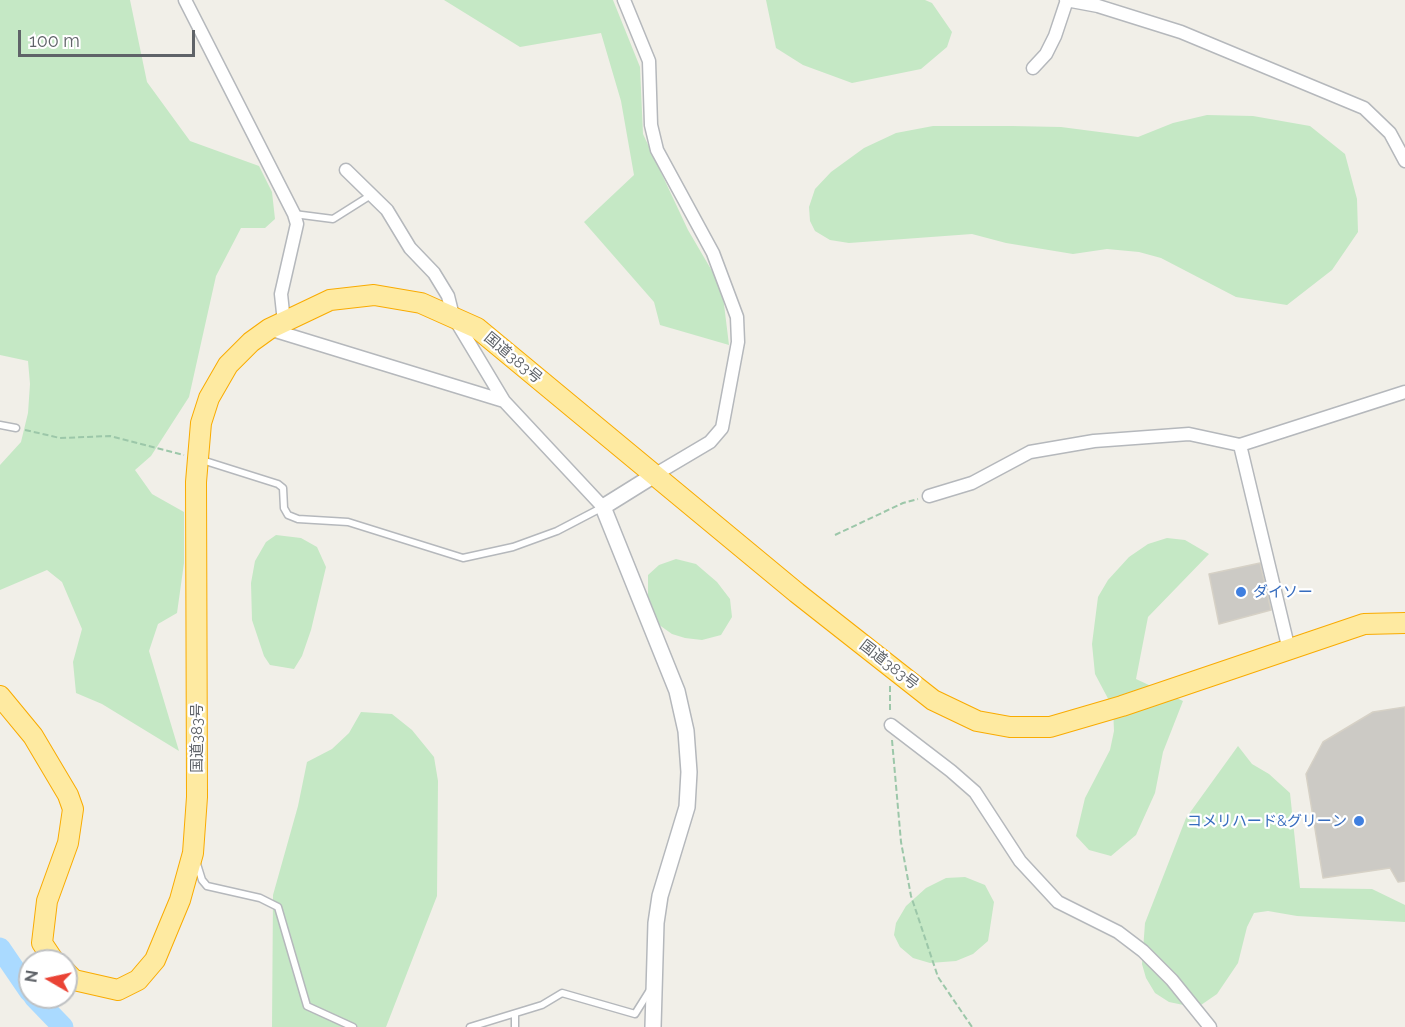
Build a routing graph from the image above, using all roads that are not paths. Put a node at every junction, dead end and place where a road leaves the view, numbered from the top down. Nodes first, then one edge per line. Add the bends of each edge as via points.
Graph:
1 (185, 0) edge
2 (624, 0) edge
3 (1067, 0) edge
4 (1033, 68) dead end
5 (1405, 161) edge
6 (346, 170) dead end
7 (372, 195) junction
8 (294, 214) junction
9 (453, 316) junction
10 (277, 325) junction
11 (1405, 392) edge
12 (504, 400) junction
13 (0, 425) edge
14 (16, 428) road end
15 (1240, 445) junction
16 (199, 459) junction
17 (656, 474) junction
18 (929, 496) road end
19 (603, 507) junction
20 (1405, 623) edge
21 (1289, 650) junction
22 (0, 696) edge
23 (891, 725) road end
24 (193, 849) junction
25 (46, 949) edge
26 (78, 981) edge
27 (654, 982) junction
28 (515, 1014) junction
29 (353, 1027) edge
30 (470, 1027) edge
31 (515, 1027) edge
32 (653, 1027) edge
33 (1210, 1027) edge

1 - 8 street
2 - 17 street via 650,61 651,125 657,150 713,253 737,317 738,342 722,428 711,442
3 - 4 street via 1046,54
3 - 5 street via 1181,32 1364,108 1390,133
6 - 7 street
7 - 8 lane via 333,219
7 - 9 street via 387,210 410,248 434,273 448,296
8 - 10 street via 297,224
9 - 10 highway, 国道383号 via 421,303 374,296 330,300
9 - 12 street
9 - 17 highway, 国道383号 via 477,328
10 - 12 street
10 - 16 highway, 国道383号 via 251,342 228,365 209,398 201,423
11 - 15 street
12 - 19 street
13 - 14 lane
15 - 18 street via 1189,434 1094,441 1030,452 972,483
15 - 21 street
16 - 19 lane via 278,484 283,488 284,508 288,515 298,519 348,522 463,558 513,547 557,531
16 - 24 highway, 国道383号 via 195,564 197,797
17 - 19 street
17 - 21 highway, 国道383号 via 890,667 933,700 977,721 1035,728 1064,723
19 - 27 street via 677,691 686,731 687,807 660,896
20 - 21 highway, 国道383号 via 1364,624
22 - 25 highway via 33,736 73,809 68,843 47,901 42,943
23 - 33 street via 975,792 1020,861 1058,902 1118,932 1143,951
24 - 26 highway, 国道383号 via 180,900 155,960 138,980 118,990
24 - 29 lane via 207,886 260,898 278,907 307,1006
27 - 28 lane via 635,1014 562,993
27 - 32 street
28 - 30 lane
28 - 31 lane

